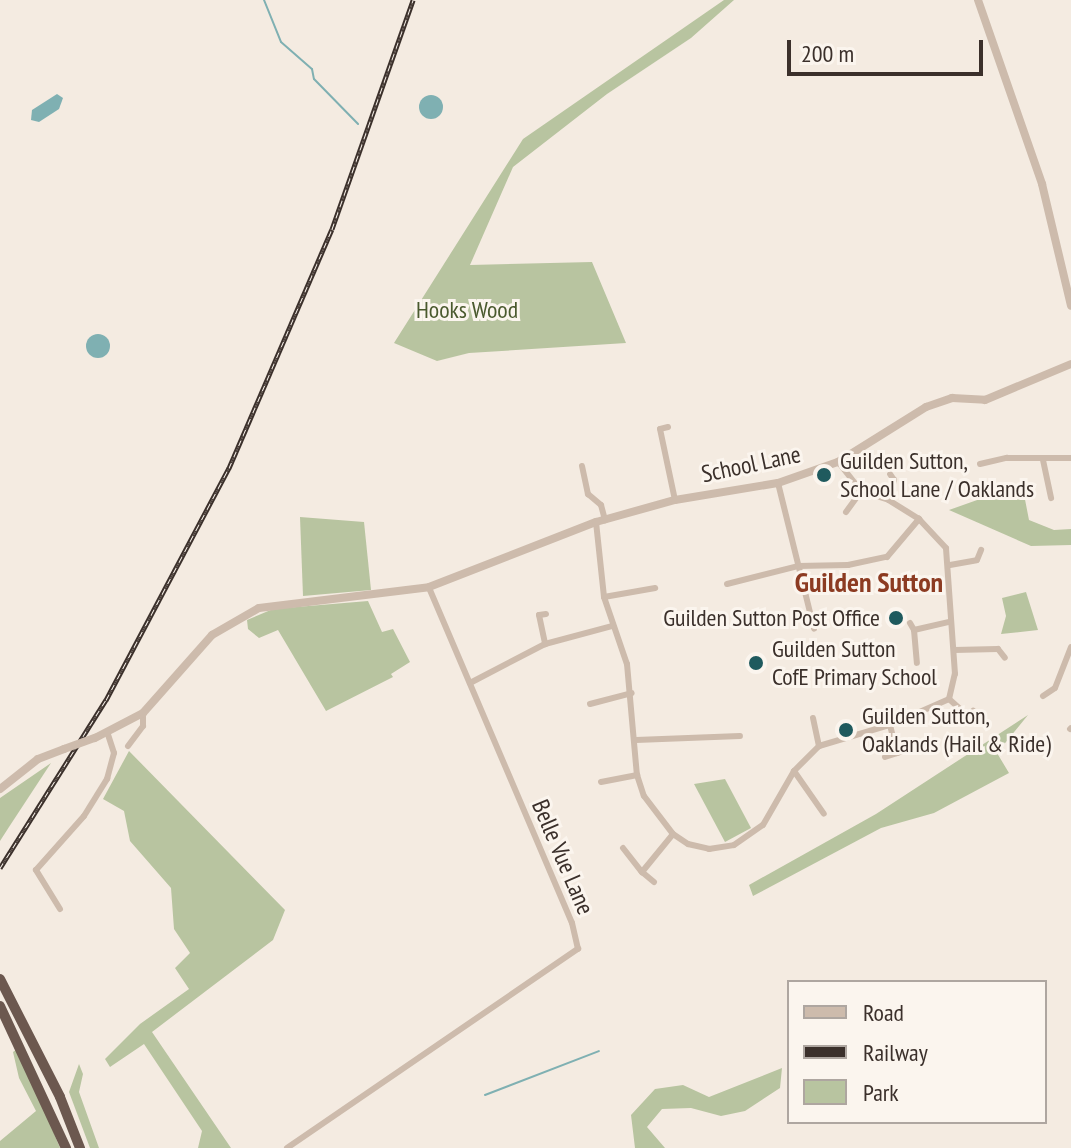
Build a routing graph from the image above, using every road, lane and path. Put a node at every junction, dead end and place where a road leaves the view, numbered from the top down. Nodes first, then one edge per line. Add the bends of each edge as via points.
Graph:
1 (978, 0) edge
2 (1071, 306) edge
3 (1071, 364) edge
4 (668, 427) dead end
5 (1071, 458) edge
6 (1043, 460) junction
7 (838, 462) junction
8 (980, 464) dead end
9 (582, 466) dead end
10 (895, 477) dead end
11 (778, 483) junction
12 (861, 491) junction
13 (1051, 498) dead end
14 (675, 500) junction
15 (889, 500) junction
16 (846, 507) dead end
17 (919, 519) junction
18 (600, 521) junction
19 (981, 550) dead end
20 (950, 565) junction
21 (798, 566) junction
22 (727, 584) dead end
23 (429, 587) junction
24 (654, 588) dead end
25 (604, 597) junction
26 (546, 614) dead end
27 (948, 622) junction
28 (612, 626) junction
29 (814, 629) dead end
30 (545, 644) junction
31 (1071, 647) edge
32 (954, 650) junction
33 (1005, 658) dead end
34 (917, 663) dead end
35 (470, 683) junction
36 (632, 693) junction
37 (1043, 696) dead end
38 (949, 699) junction
39 (595, 703) dead end
40 (143, 713) junction
41 (813, 718) dead end
42 (963, 723) dead end
43 (890, 725) junction
44 (108, 734) junction
45 (740, 736) dead end
46 (636, 740) junction
47 (128, 746) dead end
48 (819, 746) junction
49 (906, 750) dead end
50 (897, 753) junction
51 (885, 757) dead end
52 (794, 771) junction
53 (637, 775) junction
54 (606, 778) dead end
55 (0, 789) edge
56 (824, 814) dead end
57 (673, 834) junction
58 (623, 848) dead end
59 (642, 872) junction
60 (654, 882) dead end
61 (60, 909) dead end
62 (0, 979) edge
63 (0, 1006) edge
64 (66, 1148) edge
65 (80, 1148) edge
66 (287, 1148) edge

1 - 2 street via 1042,184
3 - 7 street, School Lane via 985,400 952,398 926,407
4 - 14 street via 660,429
5 - 6 street
6 - 8 street via 1007,458
6 - 13 street
7 - 11 street, School Lane
7 - 12 street
9 - 18 street
10 - 15 street
11 - 14 street, School Lane
11 - 21 street
12 - 15 street
12 - 16 street
14 - 18 street, School Lane
15 - 17 street
17 - 20 street via 946,548
17 - 21 street via 887,557 848,565
18 - 23 street, School Lane
18 - 25 street
19 - 20 street via 979,563
20 - 27 street
21 - 22 street
21 - 29 street
23 - 35 street, Belle Vue Lane
23 - 40 street, School Lane via 285,603 226,624
24 - 25 street
25 - 28 street
26 - 30 street via 539,615
27 - 32 street
27 - 34 street via 912,627
28 - 30 street
28 - 36 street
30 - 35 street
31 - 37 street via 1055,688
32 - 33 street via 998,649
32 - 38 street
35 - 66 street, Belle Vue Lane via 578,949
36 - 39 street
36 - 46 street
38 - 42 street via 971,714
38 - 43 street
40 - 44 street
40 - 47 street via 143,726
41 - 48 street via 810,726
43 - 48 street
43 - 50 street
44 - 55 street, bridge via 38,759
44 - 61 street via 114,753 107,779 36,870
45 - 46 street
46 - 53 street
48 - 52 street
49 - 50 street
50 - 51 street
52 - 56 street
52 - 57 street via 751,837 709,849
53 - 54 street
53 - 57 street via 644,796
57 - 59 street
58 - 59 street
59 - 60 street
62 - 65 highway
63 - 64 highway

